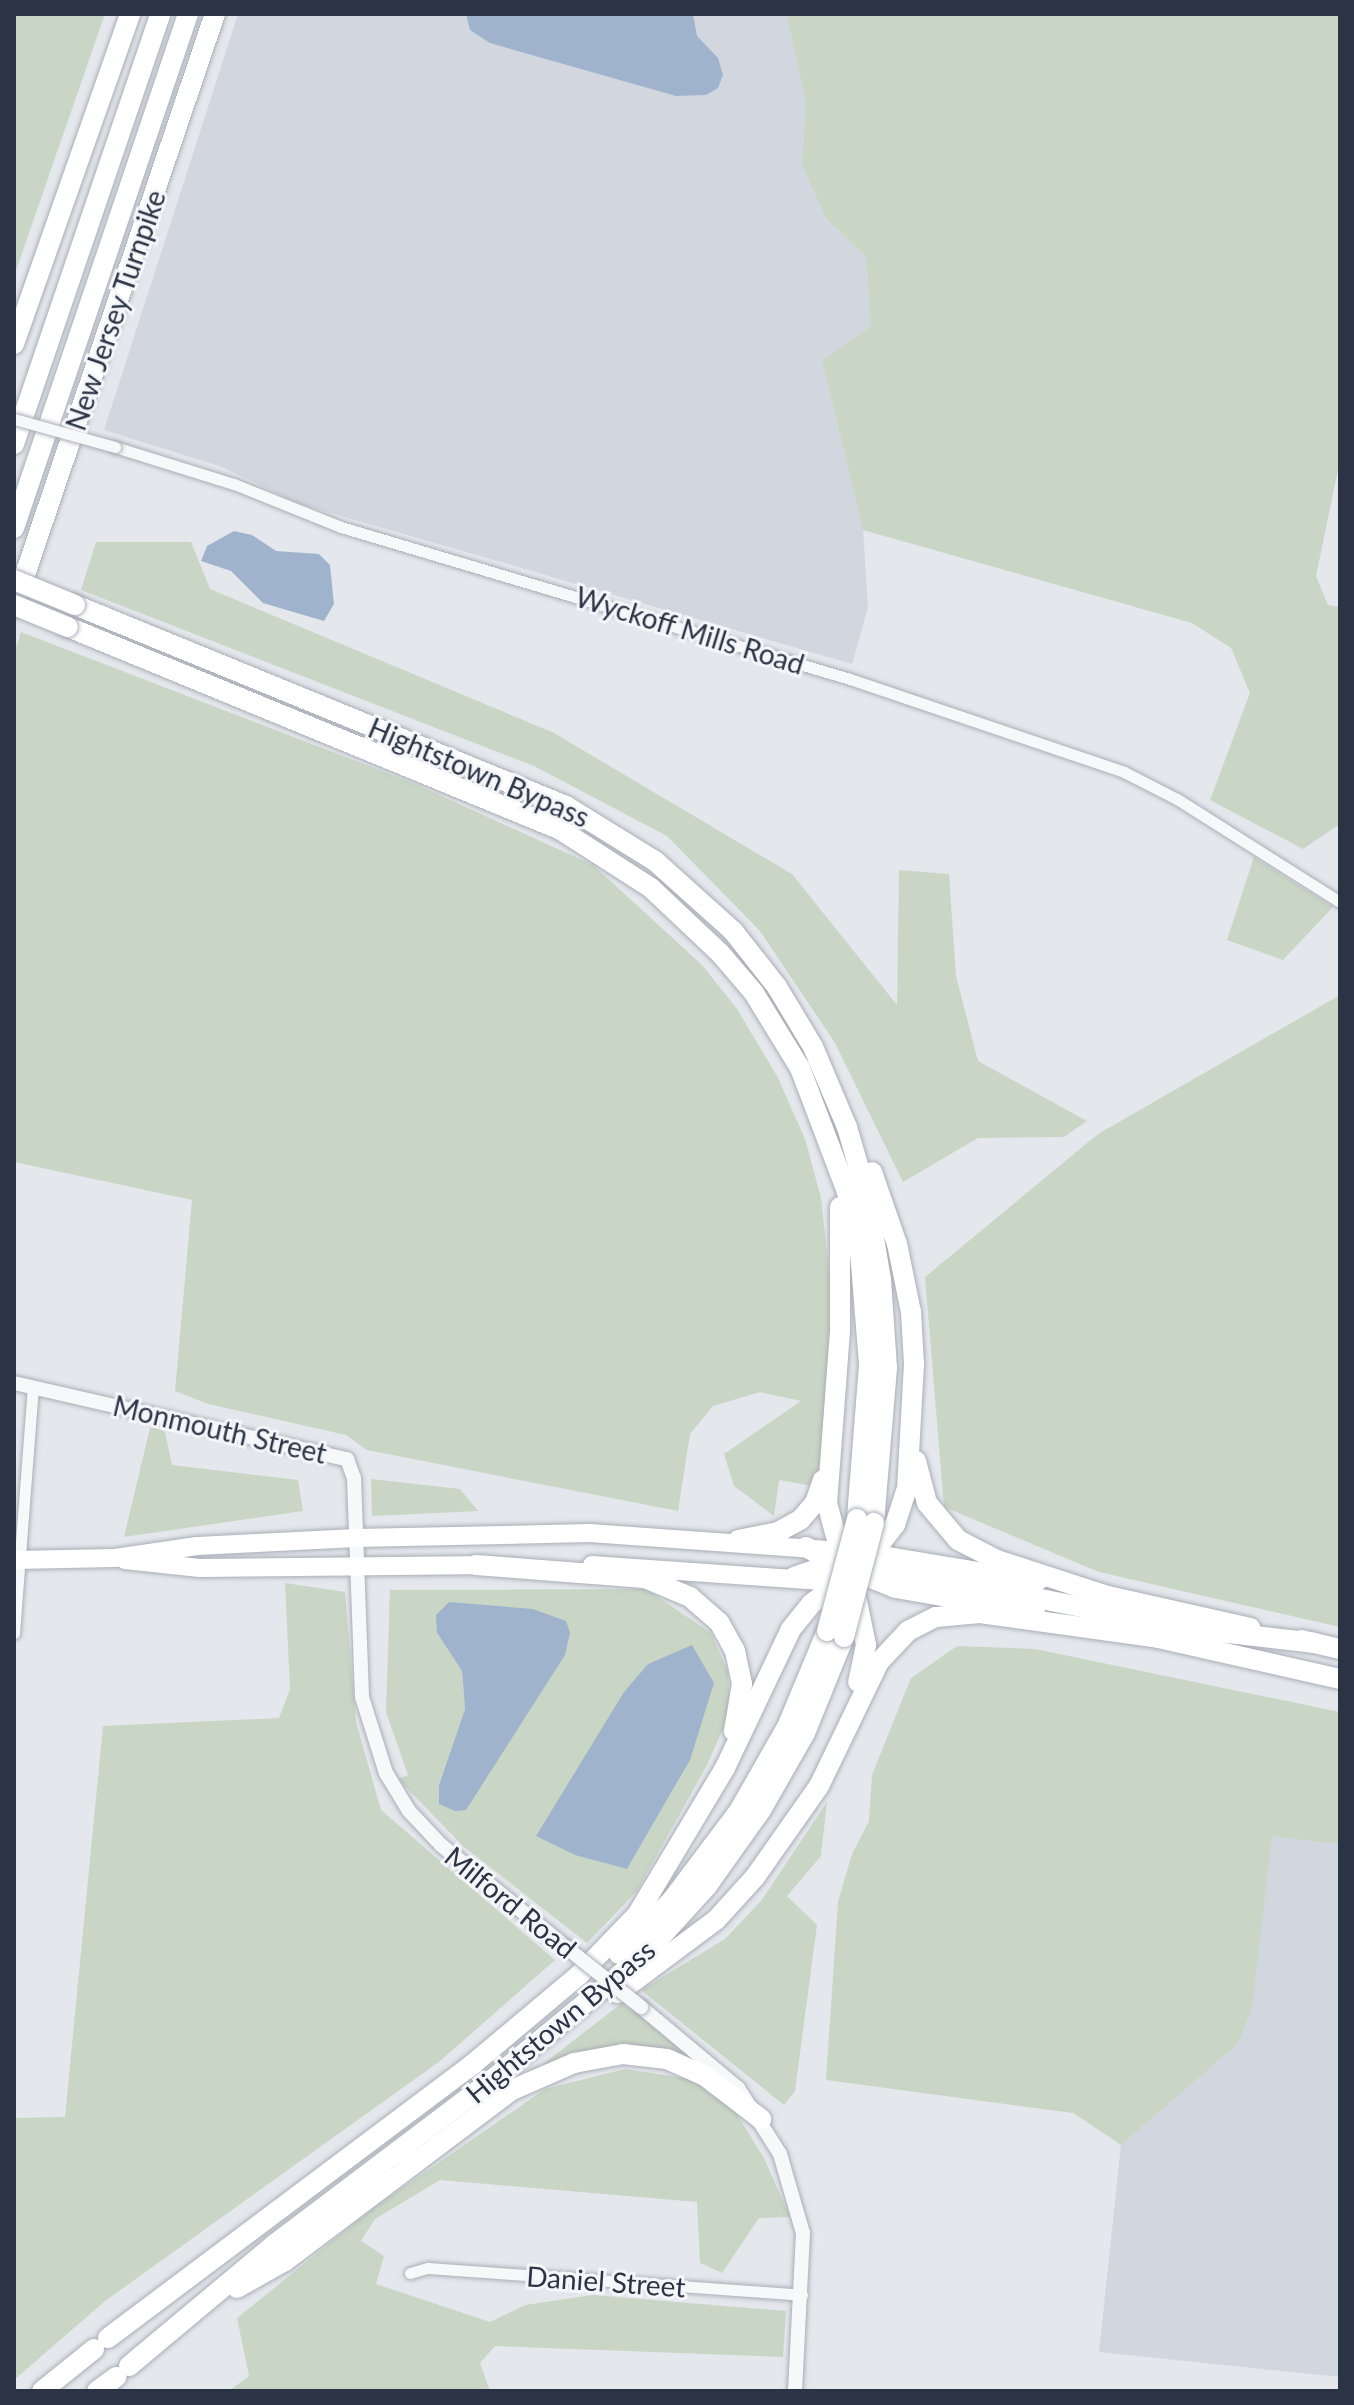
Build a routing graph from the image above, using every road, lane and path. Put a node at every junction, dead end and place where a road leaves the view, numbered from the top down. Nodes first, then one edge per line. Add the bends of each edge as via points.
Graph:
1 (130, 14) edge
2 (160, 14) edge
3 (188, 14) edge
4 (215, 14) edge
5 (14, 344) edge
6 (14, 419) edge
7 (14, 444) edge
8 (14, 528) edge
9 (14, 580) edge
10 (14, 606) edge
11 (1340, 902) edge
12 (822, 1063) junction
13 (808, 1083) junction
14 (14, 1383) edge
15 (913, 1386) junction
16 (33, 1388) junction
17 (826, 1468) junction
18 (865, 1521) junction
19 (356, 1538) junction
20 (738, 1540) junction
21 (806, 1547) joint
22 (115, 1558) junction
23 (18, 1560) edge
24 (476, 1565) junction
25 (357, 1566) junction
26 (849, 1568) junction
27 (794, 1577) joint
28 (1108, 1596) junction
29 (14, 1633) edge
30 (836, 1634) junction
31 (1160, 1638) junction
32 (1315, 1643) junction
33 (1340, 1649) edge
34 (1340, 1679) edge
35 (789, 1827) junction
36 (673, 1861) junction
37 (467, 2069) junction
38 (493, 2079) junction
39 (761, 2119) junction
40 (410, 2273) dead end
41 (802, 2295) junction
42 (212, 2301) junction
43 (42, 2391) edge
44 (97, 2391) edge
45 (795, 2391) edge

1 - 5 highway
2 - 7 highway, New Jersey Turnpike
3 - 8 highway, New Jersey Turnpike
4 - 10 highway, New Jersey Turnpike
6 - 11 street, Wyckoff Mills Road, bridge via 234,484 341,527 864,683 1124,772 1177,799
9 - 12 highway, Hightstown Bypass, bridge via 533,791 612,831 683,883 733,931 777,987
10 - 13 highway, Hightstown Bypass, bridge via 498,802 592,847 664,899 708,940 759,1001
12 - 15 highway via 849,1107 897,1244 911,1312
12 - 18 highway, Hightstown Bypass via 862,1179 883,1291 886,1413
13 - 17 highway via 835,1180 842,1233 839,1339
13 - 18 highway, Hightstown Bypass via 843,1174 863,1275 870,1388
14 - 16 street, Monmouth Street
15 - 26 highway via 905,1498 891,1532
15 - 28 highway via 918,1475 927,1503 944,1527 986,1556
16 - 19 street, Monmouth Street via 343,1456 352,1468
16 - 23 street
17 - 20 highway via 815,1503 801,1519 778,1532
17 - 26 highway via 829,1512
18 - 30 highway, Hightstown Bypass, bridge
19 - 20 main road via 590,1533
19 - 22 main road via 197,1546
19 - 25 street, Milford Road
20 - 21 main road
21 - 26 highway
22 - 23 main road
22 - 25 main road via 159,1567
23 - 29 street
24 - 25 main road
24 - 27 main road via 628,1566
24 - 36 highway via 656,1581 700,1603 725,1632 741,1674 738,1718
25 - 39 street, Milford Road, bridge via 362,1697 393,1786 441,1845 728,2078
26 - 27 highway
26 - 28 main road
26 - 31 highway via 896,1588
26 - 32 highway via 983,1585 1194,1629
26 - 35 highway via 865,1627 864,1665
26 - 36 highway via 791,1629 735,1749
28 - 32 highway
30 - 37 highway, Hightstown Bypass via 765,1769 690,1878 601,1970
30 - 38 highway, Hightstown Bypass via 789,1762 707,1886 617,1979
31 - 34 highway
31 - 35 highway via 980,1613 947,1615 916,1626 879,1662 819,1786
32 - 33 highway
35 - 38 highway via 755,1877 709,1925
36 - 37 highway via 637,1915 598,1957
37 - 43 highway, Hightstown Bypass
38 - 42 highway, Hightstown Bypass via 275,2244
39 - 41 street, Milford Road via 799,2207
39 - 42 highway via 705,2076 667,2059 623,2054 574,2063 512,2090 285,2261
40 - 41 street, Daniel Street via 428,2268
41 - 45 street, Milford Road
42 - 44 highway, Hightstown Bypass

